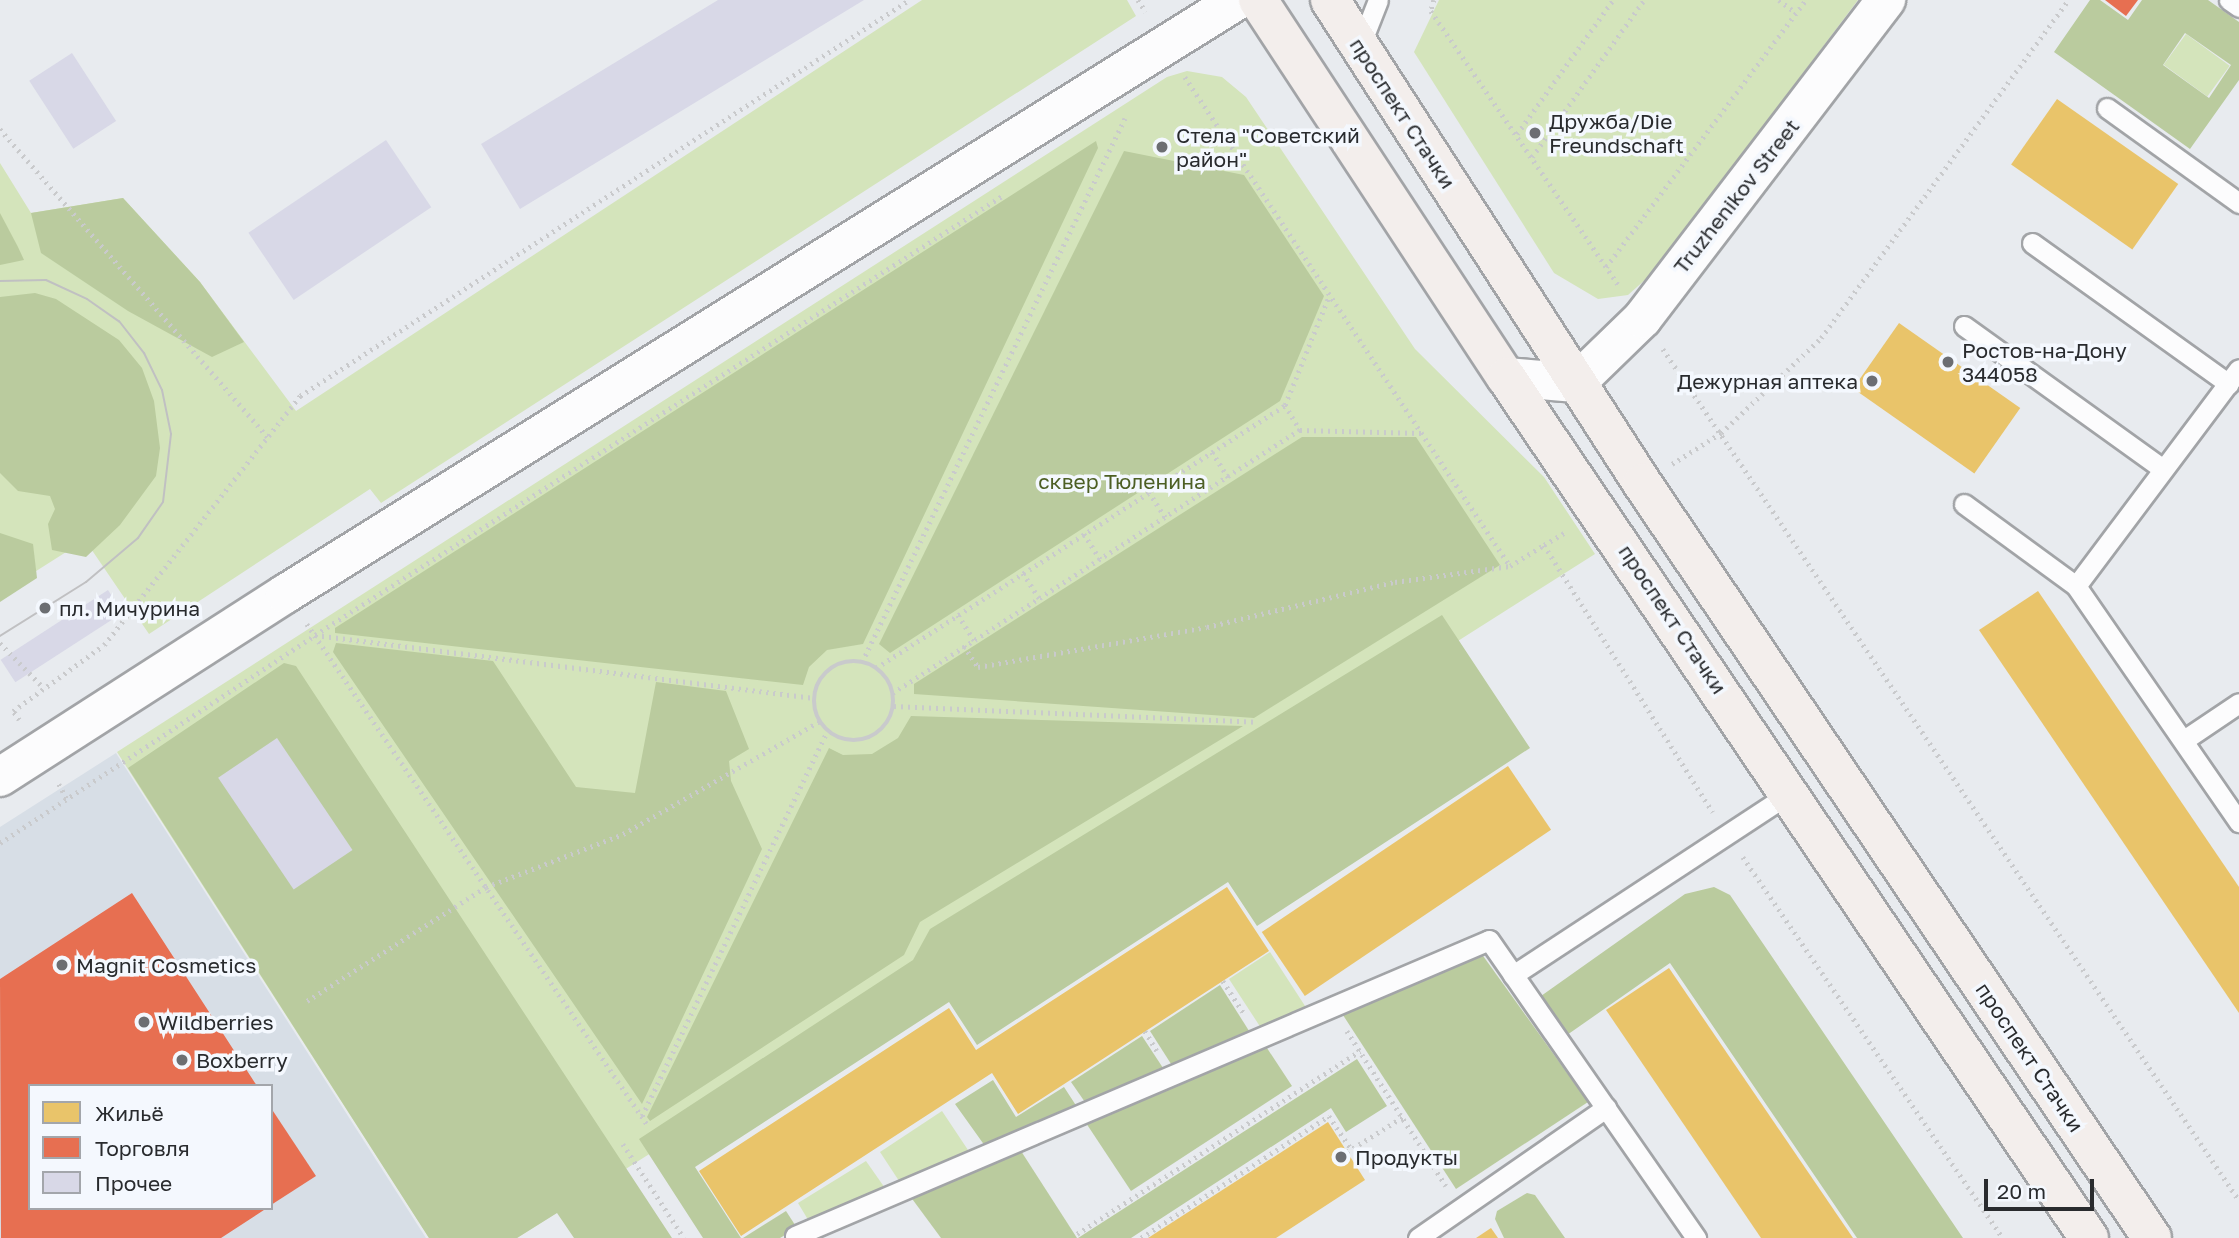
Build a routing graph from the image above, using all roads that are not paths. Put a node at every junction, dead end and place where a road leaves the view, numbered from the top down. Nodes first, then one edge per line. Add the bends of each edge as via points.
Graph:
1 (1238, 0) edge
2 (1258, 0) edge
3 (1330, 0) edge
4 (1378, 0) edge
5 (1886, 0) edge
6 (2229, 0) edge
7 (2239, 7) edge
8 (1360, 46) junction
9 (2107, 108) dead end
10 (2239, 203) edge
11 (2032, 243) dead end
12 (1964, 326) dead end
13 (1506, 377) junction
14 (2234, 377) edge
15 (1576, 383) junction
16 (2163, 469) junction
17 (1964, 503) dead end
18 (2076, 586) junction
19 (2239, 703) edge
20 (2184, 740) junction
21 (0, 777) edge
22 (1789, 794) junction
23 (2239, 822) edge
24 (1513, 975) junction
25 (1606, 1108) junction
26 (794, 1236) edge
27 (1418, 1238) edge
28 (1696, 1238) edge
29 (2089, 1238) edge
30 (2152, 1238) edge

1 - 21 main road via 285,593
2 - 13 main road, проспект Стачки
3 - 8 main road, проспект Стачки
4 - 8 lane
5 - 15 main road, Truzhenikov Street via 1642,319
6 - 7 lane
8 - 15 main road, проспект Стачки
9 - 10 lane
11 - 14 lane
12 - 16 lane
13 - 15 main road
13 - 22 main road, проспект Стачки
14 - 16 lane
15 - 30 main road, проспект Стачки
16 - 18 lane
17 - 18 lane
18 - 20 lane
19 - 20 lane
20 - 23 lane
22 - 24 lane
22 - 29 main road, проспект Стачки
24 - 25 lane
24 - 26 lane via 1489,940
25 - 27 lane
25 - 28 lane

